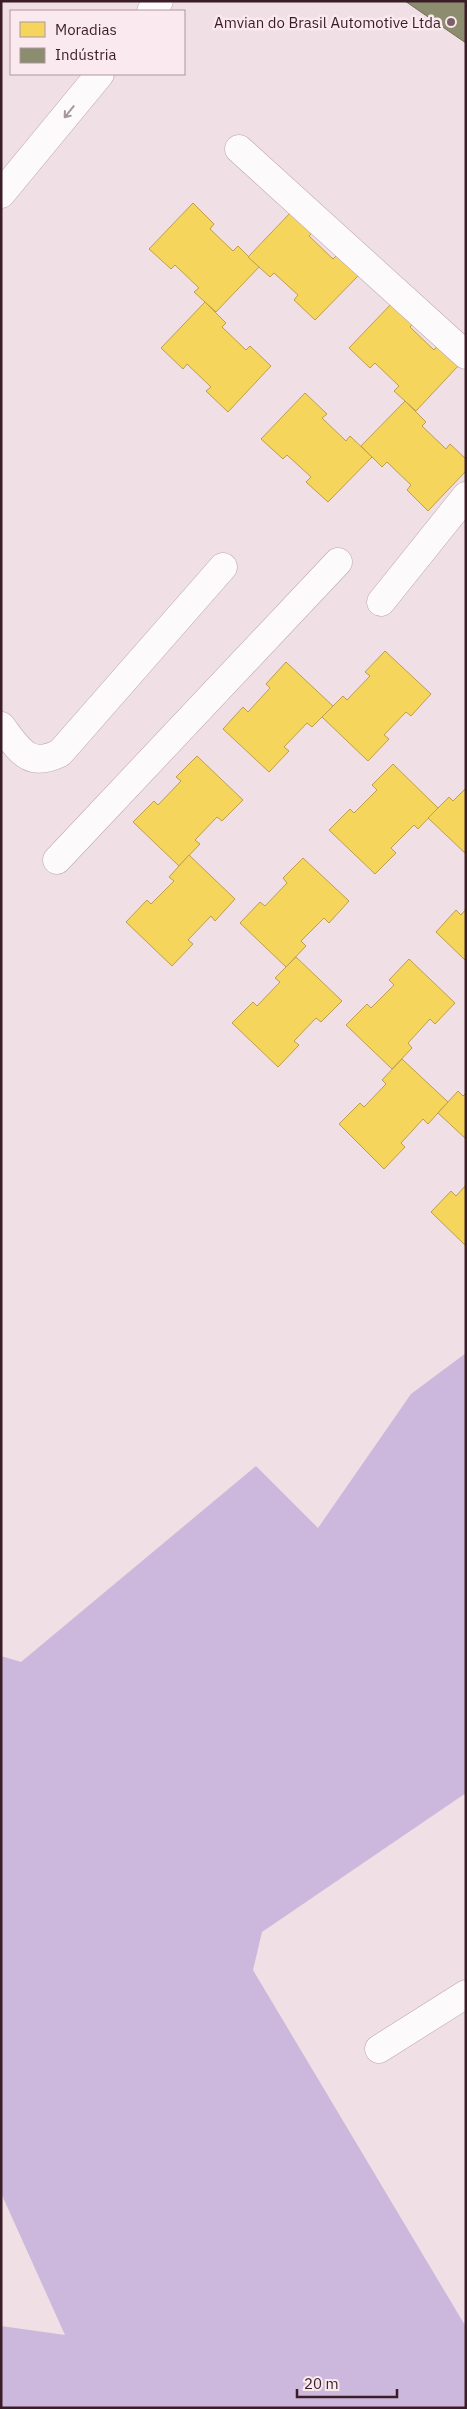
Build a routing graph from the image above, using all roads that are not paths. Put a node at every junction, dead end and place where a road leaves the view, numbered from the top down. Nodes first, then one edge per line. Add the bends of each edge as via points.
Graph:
1 (99, 75) edge
2 (239, 149) dead end
3 (1, 194) edge
4 (466, 355) edge
5 (466, 496) edge
6 (338, 562) dead end
7 (223, 567) dead end
8 (381, 602) dead end
9 (1, 726) edge
10 (57, 860) dead end
11 (466, 1994) edge
12 (380, 2049) dead end

1 -> 3 street
2 - 4 street
5 - 8 street
6 - 10 street
7 - 9 street via 60,753 35,760 22,753
11 - 12 street

